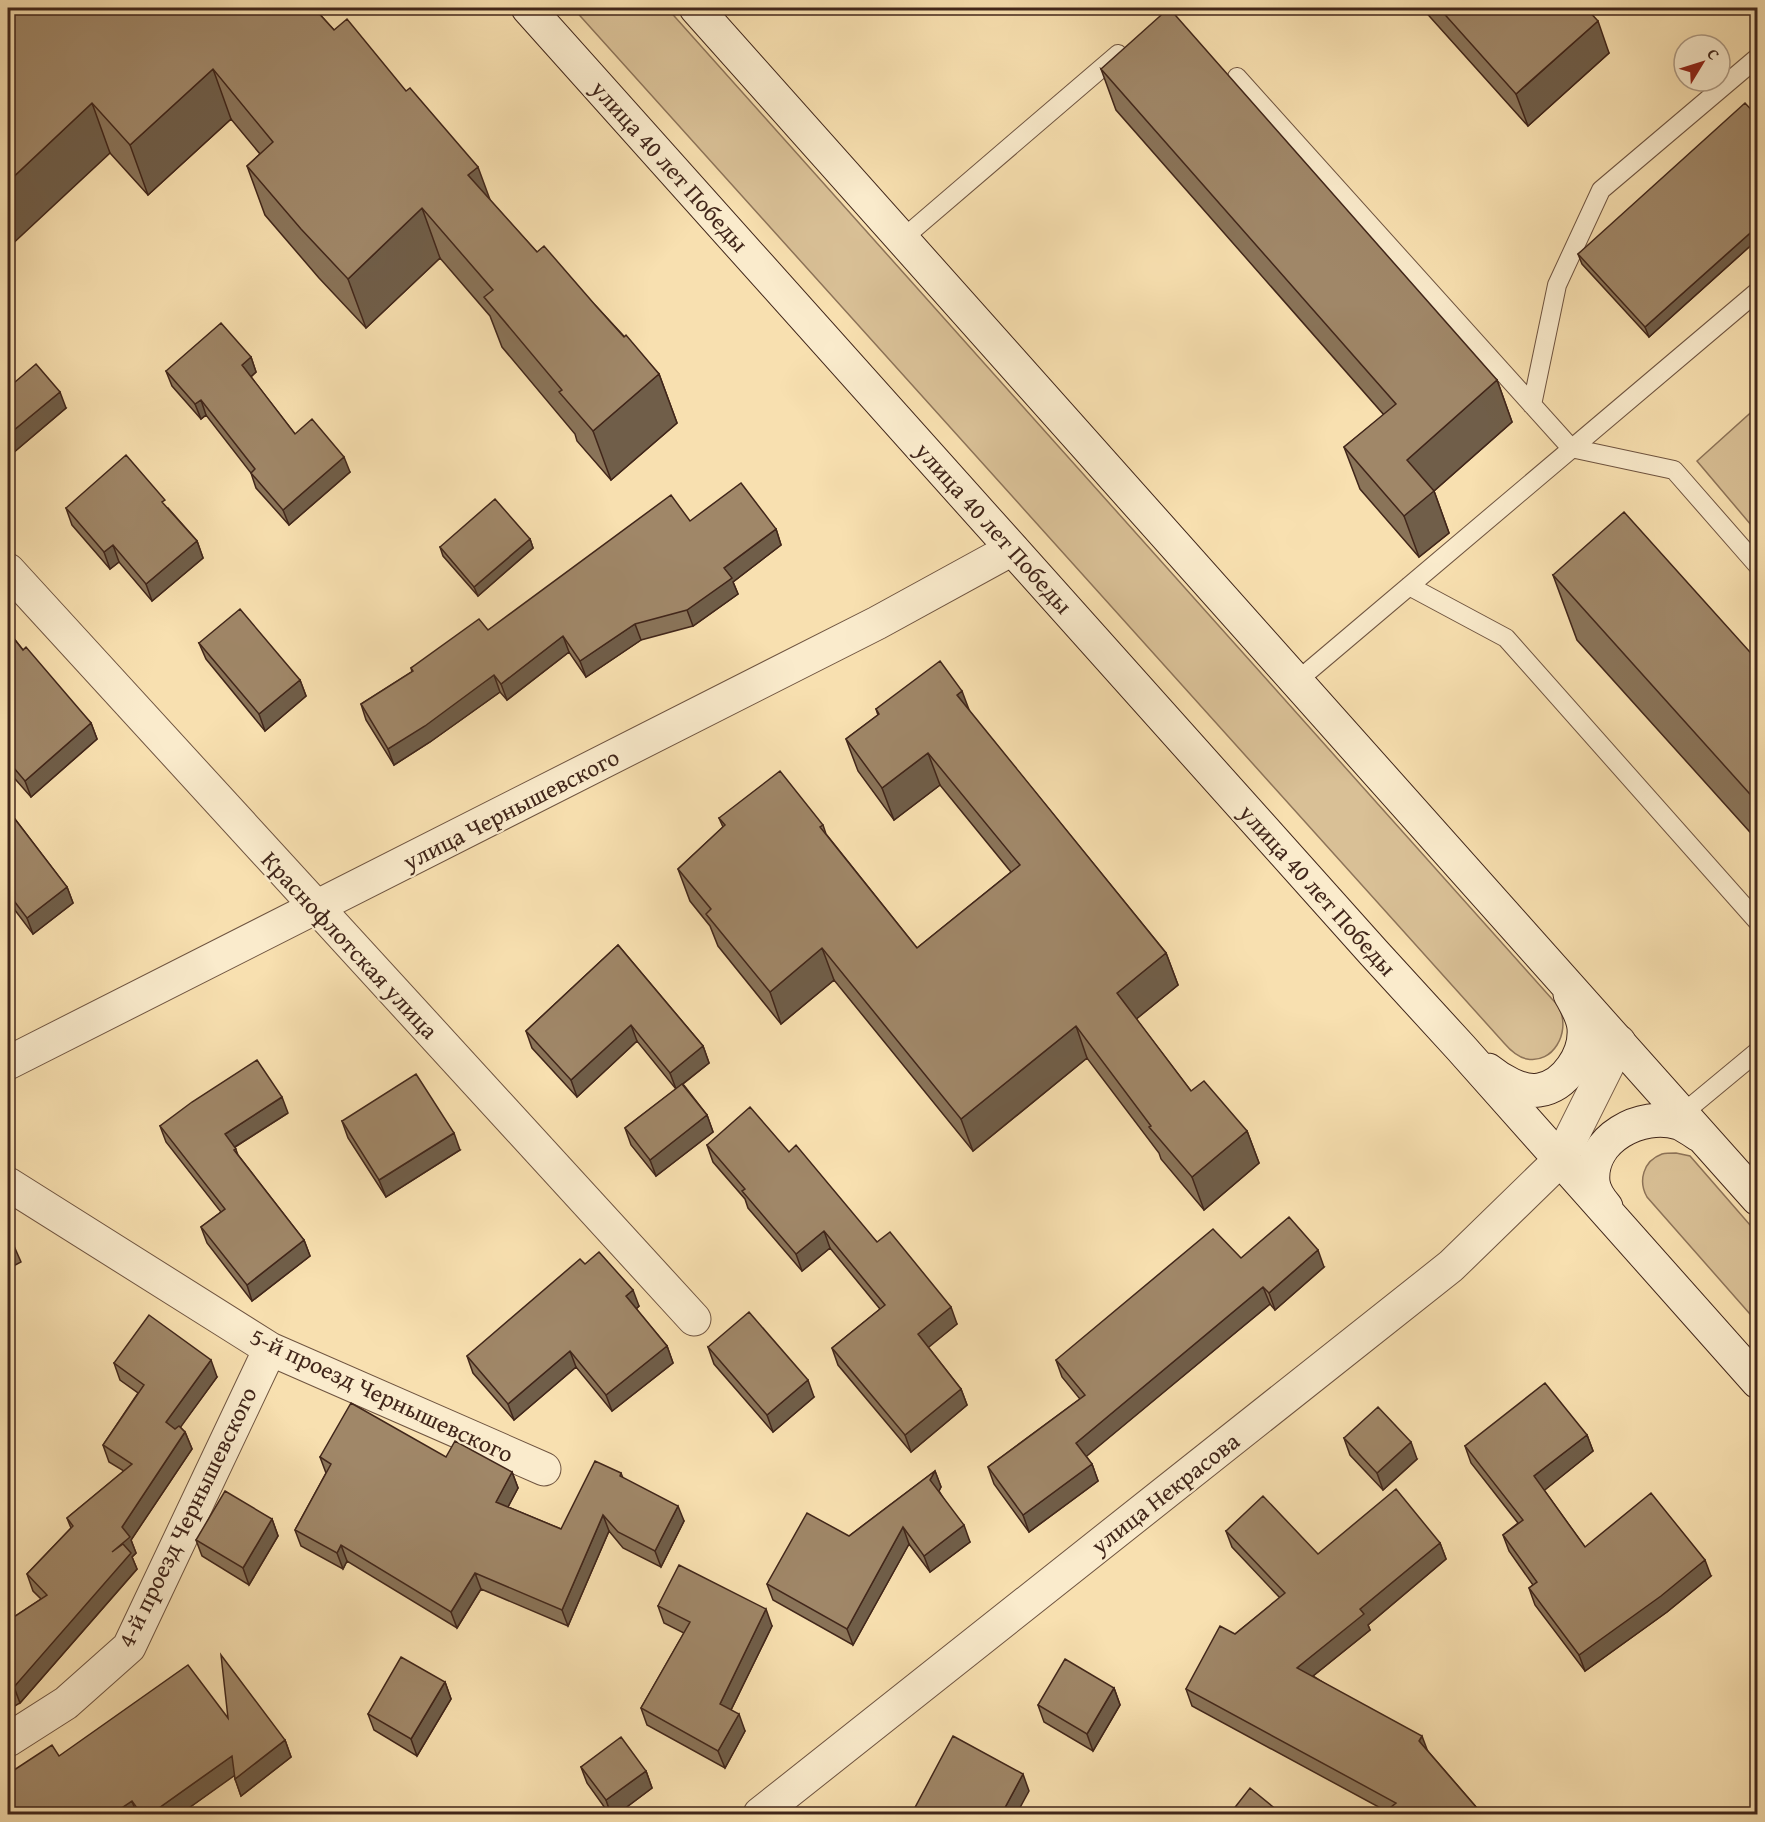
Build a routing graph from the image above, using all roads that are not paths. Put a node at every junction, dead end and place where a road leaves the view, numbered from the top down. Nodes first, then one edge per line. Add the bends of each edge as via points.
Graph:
1 (528, 8) edge
2 (696, 8) edge
3 (1129, 45) edge
4 (1758, 57) edge
5 (1237, 77) dead end
6 (901, 240) junction
7 (1758, 291) edge
8 (1532, 405) junction
9 (1571, 448) junction
10 (1012, 549) junction
11 (1758, 566) edge
12 (8, 570) edge
13 (1409, 586) junction
14 (1297, 681) junction
15 (315, 908) junction
16 (1758, 922) edge
17 (1560, 975) junction
18 (1618, 1042) junction
19 (1461, 1048) junction
20 (1758, 1051) edge
21 (8, 1063) edge
22 (1682, 1114) junction
23 (1713, 1149) junction
24 (1560, 1160) junction
25 (8, 1184) edge
26 (1758, 1199) edge
27 (1615, 1220) junction
28 (694, 1319) dead end
29 (270, 1349) junction
30 (1758, 1382) edge
31 (544, 1469) dead end
32 (8, 1740) edge
33 (760, 1815) edge

1 - 10 street, улица 40 лет Победы
2 - 6 street, улица 40 лет Победы
3 - 6 lane
4 - 8 lane via 1601,190 1557,285
5 - 8 lane
6 - 14 street, улица 40 лет Победы
7 - 9 lane
8 - 9 lane
9 - 11 lane via 1674,470
9 - 13 lane
10 - 15 street, улица Чернышевского via 877,623
10 - 19 street, улица 40 лет Победы
12 - 15 street, Краснофлотская улица
13 - 14 lane
13 - 16 lane via 1506,638
14 - 17 street, улица 40 лет Победы
15 - 21 street, улица Чернышевского
15 - 28 street, Краснофлотская улица
17 - 18 street, улица 40 лет Победы
17 - 19 street, улица 40 лет Победы via 1584,1028 1582,1048 1573,1068 1554,1085 1538,1091 1521,1088 1497,1077
18 - 22 street, улица 40 лет Победы
18 - 24 street
19 - 24 street, улица 40 лет Победы
20 - 22 lane
22 - 23 street, улица 40 лет Победы
23 - 26 street, улица 40 лет Победы
23 - 27 street, улица 40 лет Победы via 1698,1134 1679,1124 1658,1120 1618,1132 1602,1147 1593,1182 1597,1196
24 - 27 street, улица 40 лет Победы
24 - 33 street, улица Некрасова via 1451,1266
25 - 29 street, 5-й проезд Чернышевского
27 - 30 street, улица 40 лет Победы
29 - 31 street, 5-й проезд Чернышевского
29 - 32 street, 4-й проезд Чернышевского via 129,1647 66,1703

